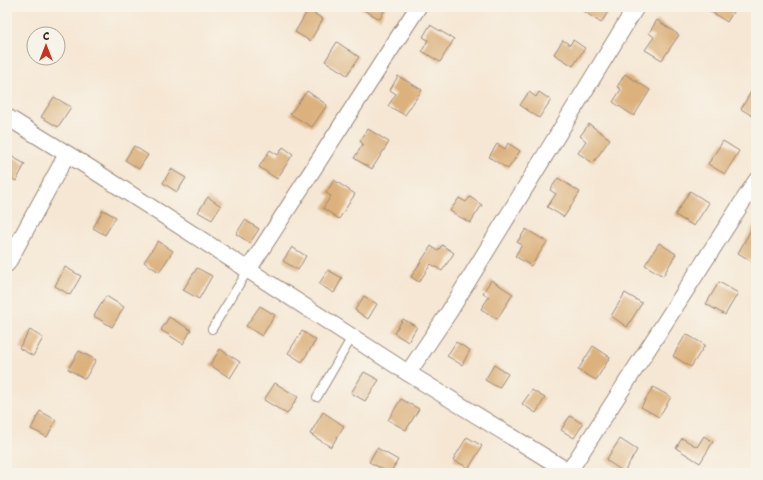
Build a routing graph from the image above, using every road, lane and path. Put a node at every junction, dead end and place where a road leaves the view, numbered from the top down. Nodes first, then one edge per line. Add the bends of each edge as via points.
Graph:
1 (418, 7) edge
2 (636, 7) edge
3 (7, 117) edge
4 (67, 154) junction
5 (756, 181) edge
6 (7, 264) edge
7 (248, 270) junction
8 (212, 329) dead end
9 (352, 337) junction
10 (408, 372) junction
11 (317, 397) dead end
12 (568, 472) edge

1 - 7 street
2 - 10 street via 449,312
3 - 4 street
4 - 6 street
4 - 7 street
5 - 12 street
7 - 8 lane
7 - 9 street
9 - 10 street
9 - 11 lane
10 - 12 street

